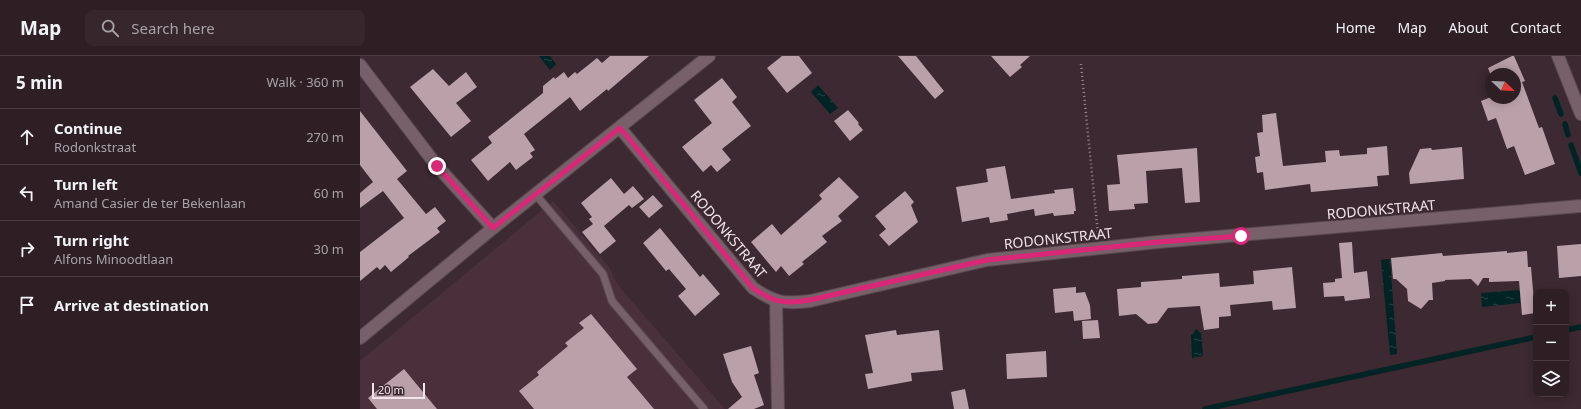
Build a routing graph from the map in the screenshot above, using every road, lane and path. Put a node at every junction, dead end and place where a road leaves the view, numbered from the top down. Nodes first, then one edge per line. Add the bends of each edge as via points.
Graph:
1 (709, 56) edge
2 (1558, 56) edge
3 (1081, 64) dead end
4 (360, 65) edge
5 (1581, 114) edge
6 (620, 128) junction
7 (536, 195) junction
8 (1581, 206) edge
9 (493, 228) junction
10 (1099, 248) junction
11 (776, 301) junction
12 (360, 338) edge
13 (704, 409) edge
14 (778, 409) edge

1 - 6 street
2 - 5 street
3 - 10 path
4 - 9 street via 437,166
6 - 7 street
6 - 11 street, RODONKSTRAAT via 753,288
7 - 9 street
7 - 13 lane via 603,274 612,301
8 - 10 street, RODONKSTRAAT
9 - 12 street
10 - 11 street, RODONKSTRAAT via 987,260 810,300 794,303
11 - 14 street

